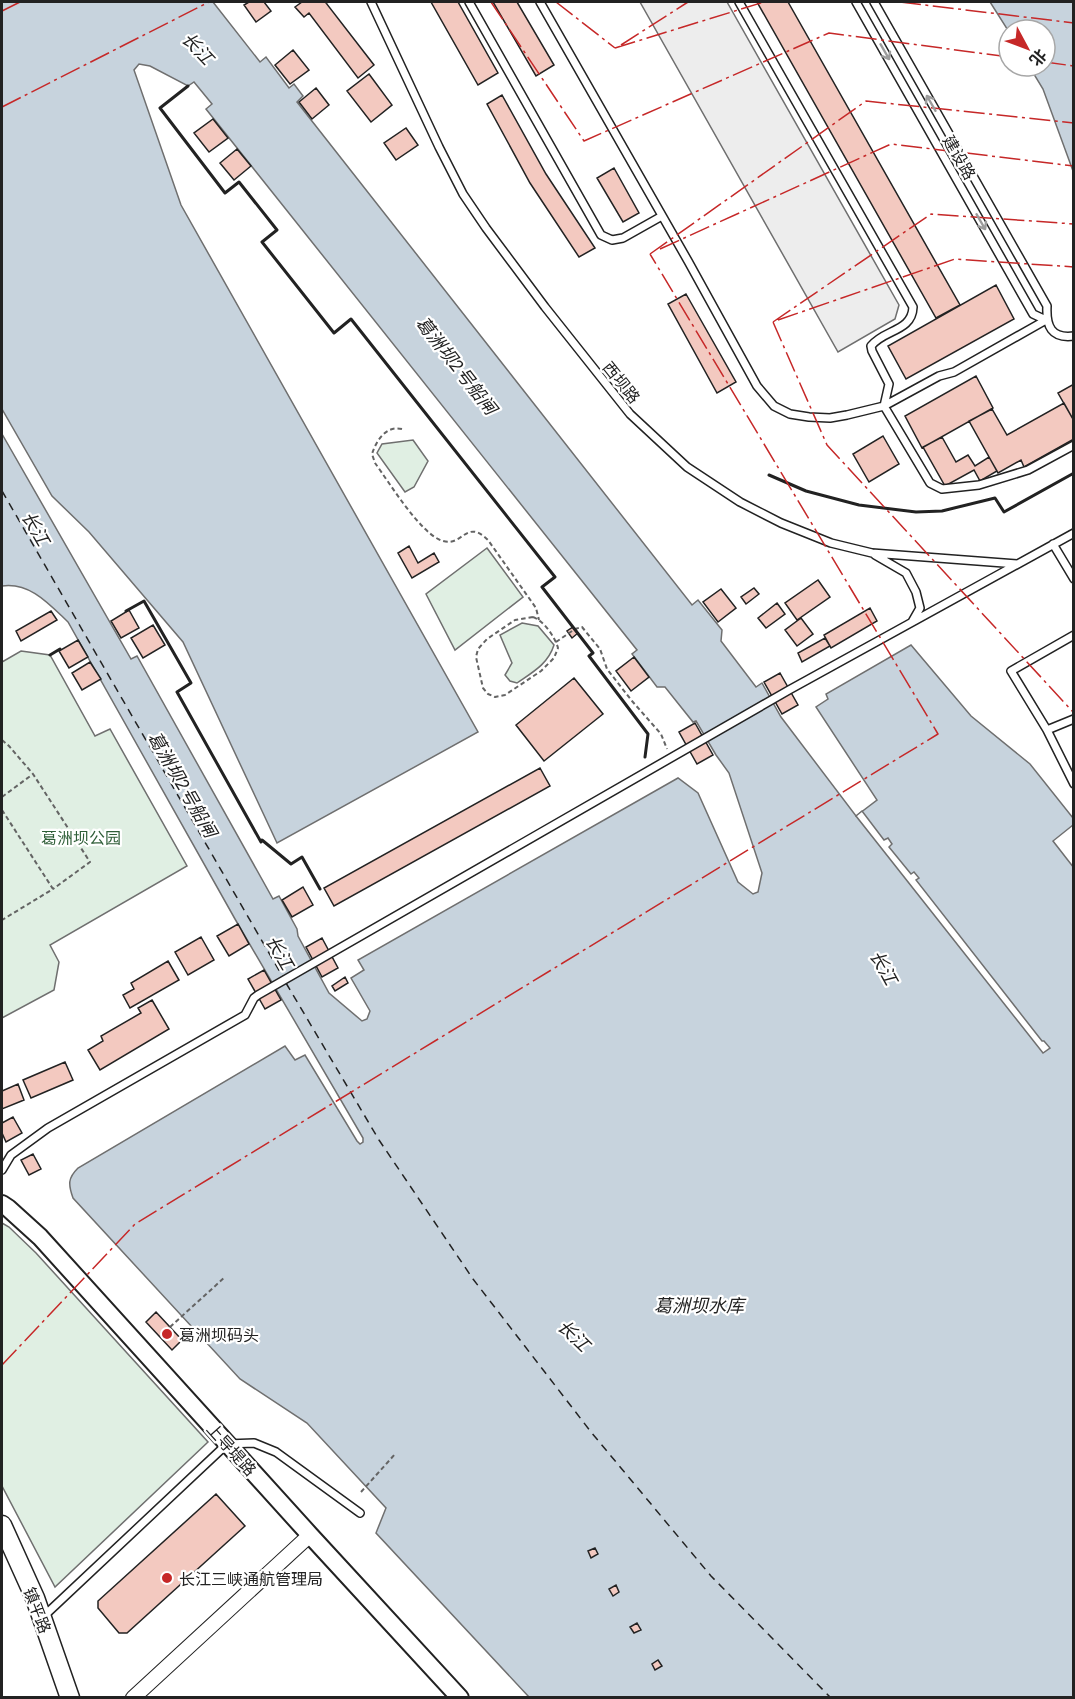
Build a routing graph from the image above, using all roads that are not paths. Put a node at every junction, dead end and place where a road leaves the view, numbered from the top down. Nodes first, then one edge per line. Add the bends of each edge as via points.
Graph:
1 (371, 2) edge
2 (469, 2) edge
3 (540, 2) edge
4 (739, 2) edge
5 (856, 2) edge
6 (874, 2) edge
7 (662, 216) junction
8 (1047, 320) junction
9 (1074, 336) edge
10 (884, 406) junction
11 (1074, 445) edge
12 (1074, 533) edge
13 (1053, 544) junction
14 (873, 554) junction
15 (1018, 565) junction
16 (1074, 579) edge
17 (911, 623) junction
18 (1074, 635) edge
19 (1074, 719) edge
20 (1047, 730) junction
21 (1074, 784) edge
22 (2, 1170) edge
23 (2, 1204) edge
24 (227, 1444) junction
25 (360, 1513) dead end
26 (2, 1525) edge
27 (310, 1535) junction
28 (42, 1618) junction
29 (69, 1698) edge
30 (133, 1698) edge
31 (460, 1698) edge

1 - 14 lane, 西坝路 via 464,194 513,266 630,414 687,467 740,502 831,543
2 - 7 lane via 601,235 612,240 623,238
3 - 7 lane
4 - 10 lane via 912,307 909,322 871,346 889,384
5 -> 8 lane, 建设路 via 1033,314
8 -> 6 lane via 1047,306
7 - 10 lane via 757,386 774,406 790,414 830,418
8 - 9 lane, 建设路 via 1054,333
8 - 10 lane
10 - 11 lane via 930,483 942,489 979,485 1028,470
12 - 13 lane
13 - 15 lane
13 - 16 lane
14 - 15 lane, 西坝路
14 - 17 lane via 906,573 920,608
15 - 17 lane
17 - 22 lane via 254,998 245,1015 48,1128 11,1155
18 - 20 lane via 1011,671
19 - 20 lane
20 - 21 lane
23 - 24 street, 上导堤路 via 40,1237
24 - 25 lane via 254,1443 276,1452
24 - 27 street, 上导堤路
24 - 28 lane
26 - 28 main road, 镇平路
27 - 30 street
27 - 31 street, 上导堤路
28 - 29 main road, 镇平路

